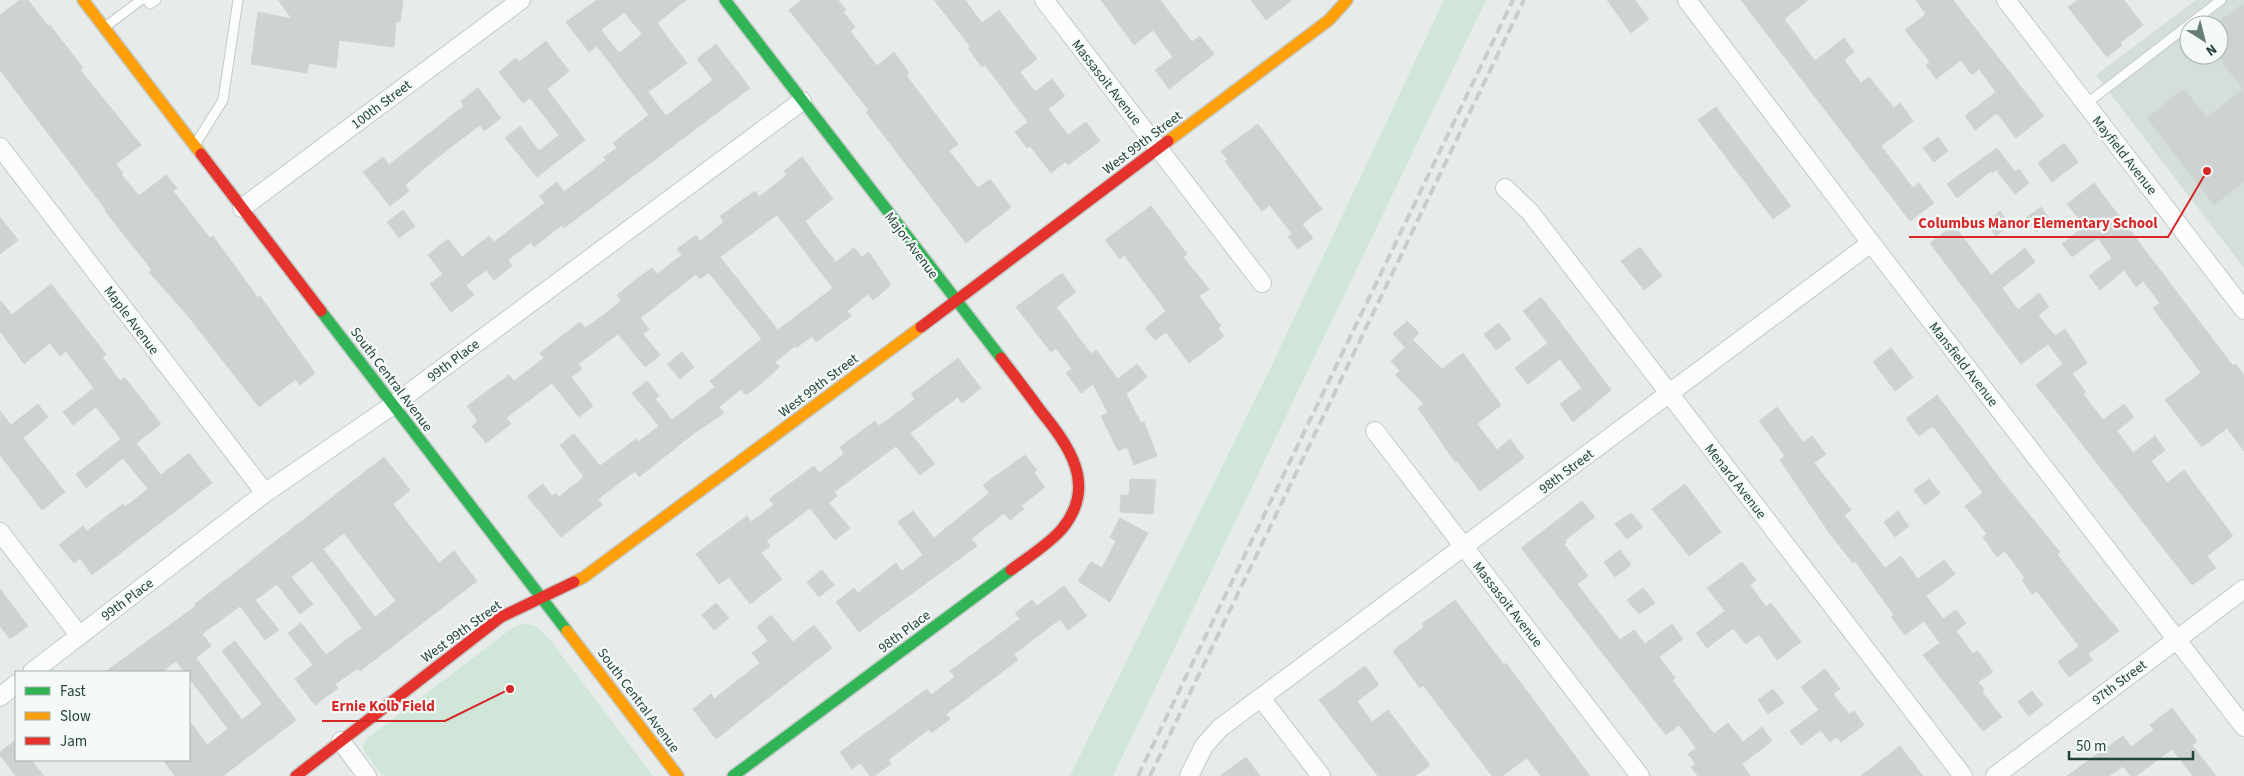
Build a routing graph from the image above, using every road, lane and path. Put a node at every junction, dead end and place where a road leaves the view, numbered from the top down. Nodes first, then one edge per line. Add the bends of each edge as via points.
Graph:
1 (83, 0) edge
2 (141, 0) edge
3 (147, 0) edge
4 (156, 0) edge
5 (238, 0) edge
6 (521, 0) edge
7 (725, 0) edge
8 (1044, 0) edge
9 (1347, 0) edge
10 (1687, 0) edge
11 (2006, 0) edge
12 (2221, 0) edge
13 (104, 28) junction
14 (802, 101) junction
15 (2086, 104) junction
16 (194, 146) junction
17 (0, 148) edge
18 (1158, 148) junction
19 (1505, 188) dead end
20 (242, 208) junction
21 (1870, 244) junction
22 (1262, 283) dead end
23 (956, 301) junction
24 (2244, 310) edge
25 (1669, 394) junction
26 (393, 405) junction
27 (1375, 431) dead end
28 (265, 493) junction
29 (1078, 498) joint
30 (0, 532) edge
31 (1464, 546) junction
32 (2244, 589) edge
33 (541, 597) junction
34 (79, 635) junction
35 (2176, 639) junction
36 (33, 671) edge
37 (15, 685) edge
38 (0, 697) edge
39 (1261, 698) junction
40 (2244, 727) edge
41 (341, 741) junction
42 (296, 776) edge
43 (367, 776) edge
44 (678, 776) edge
45 (733, 776) edge
46 (1189, 776) edge
47 (1321, 776) edge
48 (1640, 776) edge
49 (1963, 776) edge
50 (1995, 776) edge

1 - 13 street, South Central Avenue
2 - 13 lane
3 - 4 lane via 150,4
5 - 16 lane via 223,100
6 - 20 street, 100th Street
7 - 14 street, Major Avenue
8 - 18 street, Massasoit Avenue
9 - 18 street, West 99th Street via 1330,20
10 - 21 street, Mansfield Avenue
11 - 15 street, Mayfield Avenue
12 - 15 lane
13 - 16 street, South Central Avenue
14 - 23 street, Major Avenue
14 - 26 street, 99th Place
15 - 24 street, Mayfield Avenue
16 - 20 street, South Central Avenue
17 - 28 street, Maple Avenue
18 - 22 street, Massasoit Avenue
18 - 23 street, West 99th Street
19 - 25 street, Menard Avenue via 1530,212
20 - 26 street, South Central Avenue
21 - 25 street, 98th Street
21 - 35 street, Mansfield Avenue
23 - 29 street, Major Avenue via 1066,444 1078,476
23 - 33 street, West 99th Street via 584,577
25 - 31 street, 98th Street
25 - 49 street, Menard Avenue
26 - 28 street, 99th Place
26 - 33 street, South Central Avenue
27 - 31 street, Massasoit Avenue
28 - 34 street, 99th Place
29 - 45 street, 98th Place via 1065,527 1051,540
30 - 34 street
31 - 39 street, 98th Street
31 - 48 street, Massasoit Avenue
32 - 35 street, 97th Street
33 - 41 street, West 99th Street via 501,617
33 - 44 street, South Central Avenue
34 - 36 street, 99th Place
35 - 40 street, Mansfield Avenue
35 - 50 street, 97th Street
37 - 38 street
39 - 46 street, 98th Street via 1220,728 1204,746
39 - 47 street
41 - 42 street, West 99th Street
41 - 43 street

